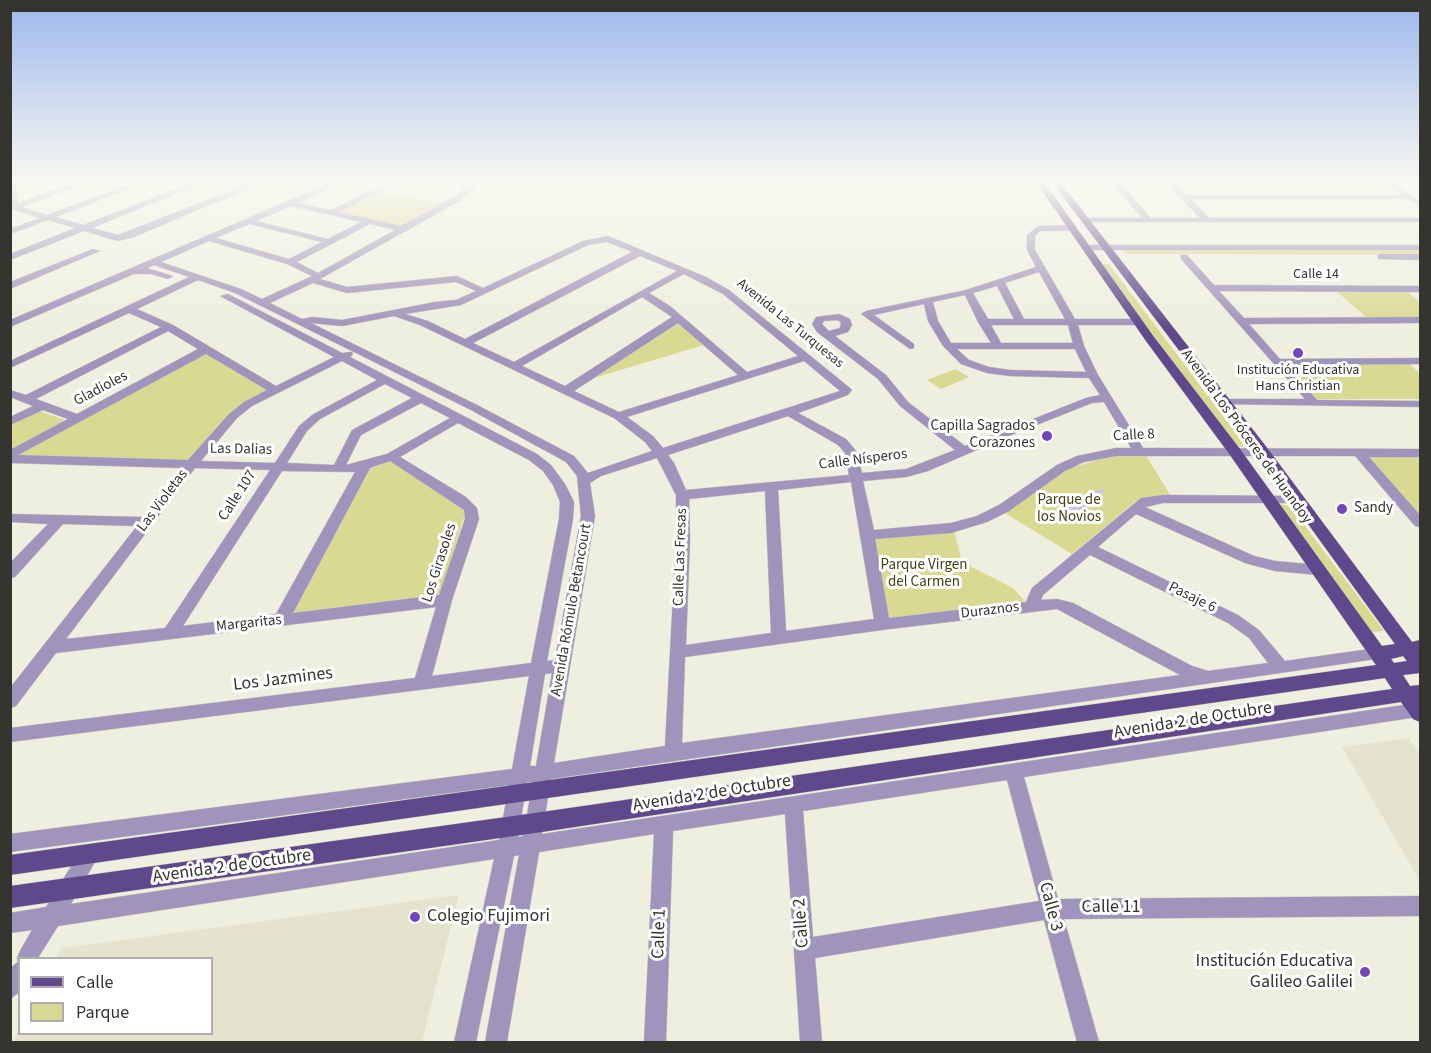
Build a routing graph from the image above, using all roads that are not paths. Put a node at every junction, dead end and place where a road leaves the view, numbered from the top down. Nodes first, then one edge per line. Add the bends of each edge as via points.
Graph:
1 (76, 231) edge
2 (91, 231) edge
3 (143, 231) edge
4 (223, 231) edge
5 (288, 231) edge
6 (351, 231) edge
7 (398, 231) edge
8 (1036, 231) edge
9 (1074, 231) edge
10 (1093, 231) edge
11 (206, 238) junction
12 (330, 242) junction
13 (1420, 248) edge
14 (96, 251) dead end
15 (640, 252) junction
16 (1089, 253) junction
17 (1110, 253) junction
18 (10, 257) edge
19 (1184, 257) junction
20 (1420, 257) edge
21 (153, 262) junction
22 (290, 262) junction
23 (1040, 269) junction
24 (131, 271) junction
25 (684, 272) junction
26 (315, 278) junction
27 (192, 279) junction
28 (1000, 282) junction
29 (10, 286) edge
30 (1211, 288) junction
31 (1418, 291) edge
32 (485, 292) junction
33 (968, 292) junction
34 (642, 293) junction
35 (928, 300) junction
36 (262, 303) junction
37 (458, 303) junction
38 (128, 309) junction
39 (396, 314) junction
40 (678, 318) junction
41 (1420, 320) edge
42 (1240, 321) junction
43 (342, 322) junction
44 (421, 322) junction
45 (983, 322) junction
46 (1021, 322) junction
47 (1072, 322) junction
48 (1138, 322) junction
49 (10, 324) edge
50 (292, 325) junction
51 (169, 327) junction
52 (327, 335) junction
53 (827, 335) dead end
54 (465, 344) junction
55 (910, 346) dead end
56 (948, 346) junction
57 (998, 346) junction
58 (1079, 346) junction
59 (207, 349) junction
60 (358, 350) junction
61 (341, 357) junction
62 (807, 357) junction
63 (1420, 361) edge
64 (1276, 362) junction
65 (10, 365) edge
66 (514, 366) junction
67 (1093, 375) junction
68 (745, 376) junction
69 (385, 380) junction
70 (275, 390) junction
71 (567, 390) junction
72 (10, 393) edge
73 (1107, 398) junction
74 (420, 399) junction
75 (26, 400) junction
76 (1224, 402) junction
77 (1314, 403) junction
78 (1420, 404) edge
79 (41, 406) junction
80 (789, 412) junction
81 (618, 416) junction
82 (458, 418) junction
83 (78, 419) junction
84 (10, 422) edge
85 (963, 450) junction
86 (1139, 451) junction
87 (1235, 452) junction
88 (1263, 452) junction
89 (1359, 453) junction
90 (1420, 453) edge
91 (662, 454) junction
92 (10, 457) edge
93 (391, 457) junction
94 (191, 465) junction
95 (276, 467) junction
96 (364, 467) junction
97 (338, 468) junction
98 (858, 478) junction
99 (584, 481) junction
100 (771, 487) junction
101 (682, 495) junction
102 (1269, 500) junction
103 (1297, 500) junction
104 (1135, 508) junction
105 (10, 518) edge
106 (59, 519) junction
107 (147, 522) junction
108 (1420, 523) edge
109 (868, 535) junction
110 (1088, 548) junction
111 (1318, 570) junction
112 (10, 573) edge
113 (445, 600) junction
114 (1032, 606) junction
115 (281, 620) junction
116 (882, 624) junction
117 (170, 633) junction
118 (779, 637) junction
119 (52, 647) junction
120 (1414, 648) edge
121 (677, 652) junction
122 (1377, 654) junction
123 (561, 666) junction
124 (1420, 666) edge
125 (1281, 667) junction
126 (538, 669) junction
127 (1390, 671) junction
128 (1208, 677) junction
129 (422, 683) junction
130 (10, 701) edge
131 (1417, 704) edge
132 (10, 735) edge
133 (673, 752) junction
134 (1013, 771) junction
135 (542, 782) junction
136 (518, 786) junction
137 (793, 803) junction
138 (535, 823) junction
139 (511, 826) junction
140 (664, 826) junction
141 (10, 843) edge
142 (531, 845) junction
143 (507, 849) junction
144 (90, 853) junction
145 (10, 865) edge
146 (68, 888) junction
147 (10, 897) edge
148 (1420, 906) edge
149 (1051, 909) junction
150 (52, 916) junction
151 (10, 923) edge
152 (804, 950) junction
153 (28, 957) edge
154 (18, 975) edge
155 (10, 988) edge
156 (465, 1042) edge
157 (496, 1042) edge
158 (655, 1042) edge
159 (811, 1042) edge
160 (1088, 1042) edge

1 - 18 street
2 - 3 street via 118,238
4 - 11 street
5 - 12 street
6 - 12 street
7 - 26 street
8 - 23 street via 1031,235 1031,250
9 - 16 main road, Avenida Los Próceres de Huandoy
10 - 17 main road, Avenida Los Próceres de Huandoy
11 - 21 street
11 - 22 street
12 - 22 street
13 - 17 street
14 - 29 street
15 - 25 street, Avenida Las Turquesas
15 - 32 street, Avenida Las Turquesas via 613,240 590,241
15 - 54 street
16 - 17 street
16 - 48 main road, Avenida Los Próceres de Huandoy
17 - 19 street
17 - 76 main road, Avenida Los Próceres de Huandoy
19 - 20 street
19 - 30 street
21 - 24 street
21 - 27 street, Avenida Rómulo Betancourt
22 - 26 street
23 - 28 street
23 - 47 street
24 - 27 street, Avenida Rómulo Betancourt
24 - 49 street
25 - 34 street
25 - 62 street, Avenida Las Turquesas via 726,292
26 - 32 street via 347,290 457,279
26 - 36 street
27 - 36 street, Avenida Rómulo Betancourt via 238,291
27 - 38 street
27 - 50 street, Avenida Rómulo Betancourt
28 - 33 street
28 - 46 street
30 - 31 street, Calle 14
30 - 42 street
32 - 37 street, Avenida Las Turquesas
33 - 35 street
33 - 45 street
34 - 40 street
34 - 66 street
35 - 55 street via 866,314
35 - 56 street via 933,321
36 - 50 street, Avenida Rómulo Betancourt
37 - 39 street, Avenida Las Turquesas
37 - 44 street, Avenida Las Turquesas
38 - 51 street
38 - 65 street
39 - 43 street, Avenida Las Turquesas
39 - 44 street, Calle Las Fresas
40 - 68 street
40 - 71 street
41 - 42 street
42 - 64 street
43 - 50 street, Avenida Las Turquesas via 312,320
43 - 52 street
44 - 54 street, Calle Las Fresas
45 - 46 street
45 - 57 street
46 - 47 street
47 - 48 street
47 - 58 street
48 - 87 main road, Avenida Los Próceres de Huandoy
50 - 52 street, Avenida Rómulo Betancourt
50 - 61 street, Avenida Rómulo Betancourt
51 - 59 street
51 - 75 street
52 - 60 street, Avenida Rómulo Betancourt
53 - 85 street via 882,377 904,404
54 - 66 street, Calle Las Fresas
56 - 57 street
56 - 67 street via 965,362 987,370
57 - 58 street
58 - 67 street
59 - 70 street
59 - 83 street, Gladioles
60 - 61 street, Las Violetas
60 - 99 street, Avenida Rómulo Betancourt via 555,449 578,467
61 - 69 street, Avenida Rómulo Betancourt
61 - 70 street, Las Violetas
62 - 68 street
62 - 80 street, Avenida Las Turquesas via 846,390
63 - 64 street
64 - 77 street
66 - 71 street, Calle Las Fresas
67 - 73 street
68 - 81 street
69 - 74 street, Avenida Rómulo Betancourt
69 - 95 street, Calle 107 via 316,417
70 - 94 street, Las Violetas via 233,416
71 - 81 street, Calle Las Fresas
72 - 75 street
73 - 85 street, Calle Nísperos via 1090,400
73 - 86 street
74 - 82 street, Avenida Rómulo Betancourt
74 - 97 street via 356,434
75 - 79 street
76 - 77 street
76 - 88 main road, Avenida Los Próceres de Huandoy
77 - 78 street
79 - 83 street
79 - 84 street
80 - 91 street, Avenida Las Turquesas
80 - 98 street via 847,447 852,452
81 - 91 street, Calle Las Fresas
82 - 93 street, Las Dalias
82 - 126 street, Avenida Rómulo Betancourt via 533,457 547,468 567,502
83 - 92 street, Gladioles
85 - 98 street, Calle Nísperos via 924,468
86 - 87 street, Calle 8
86 - 109 street, Calle 8 via 1104,454 1072,463 982,519 942,529
87 - 88 street, Calle 8
87 - 102 main road, Avenida Los Próceres de Huandoy
88 - 89 street, Calle 8
88 - 103 main road, Avenida Los Próceres de Huandoy
89 - 90 street, Calle 8
89 - 108 street
91 - 99 street, Avenida Las Turquesas via 597,473
91 - 101 street, Calle Las Fresas via 675,473
92 - 94 street, Las Dalias
93 - 96 street, Las Dalias
93 - 113 street, Los Girasoles via 470,508 472,519
94 - 95 street, Las Dalias
94 - 107 street, Las Violetas
95 - 97 street, Las Dalias
95 - 117 street, Calle 107
96 - 97 street, Las Dalias
96 - 115 street
98 - 100 street, Calle Nísperos
98 - 109 street
99 - 123 street, Avenida Rómulo Betancourt via 588,516
100 - 101 street, Calle Nísperos
100 - 118 street
101 - 121 street, Calle Las Fresas
102 - 103 street, Duraznos
102 - 104 street, Duraznos via 1163,499 1146,501
102 - 111 main road, Avenida Los Próceres de Huandoy
103 - 120 main road, Avenida Los Próceres de Huandoy
104 - 110 street, Duraznos
104 - 111 street via 1250,560
105 - 106 street
106 - 107 street
106 - 112 street
107 - 119 street, Las Violetas
109 - 116 street
110 - 114 street, Duraznos via 1038,592
110 - 125 street, Pasaje 6 via 1233,619 1254,634
111 - 122 main road, Avenida Los Próceres de Huandoy
113 - 115 street, Margaritas
113 - 129 street, Los Girasoles
114 - 116 street, Duraznos
114 - 128 street via 1068,607 1187,671
115 - 117 street, Margaritas
116 - 118 street, Duraznos
117 - 119 street, Margaritas
118 - 121 street, Duraznos
119 - 130 street, Las Violetas
120 - 122 main road, Avenida 2 de Octubre
120 - 124 main road, Avenida Los Próceres de Huandoy
121 - 133 street, Calle Las Fresas
122 - 125 street, Avenida 2 de Octubre
122 - 127 main road, Avenida Los Próceres de Huandoy
123 - 126 street, Los Jazmines
123 - 135 street, Avenida Rómulo Betancourt
124 - 127 main road, Avenida 2 de Octubre
125 - 128 street, Avenida 2 de Octubre
126 - 129 street, Los Jazmines
126 - 136 street, Avenida Rómulo Betancourt
127 - 131 main road, Avenida Los Próceres de Huandoy
127 - 135 main road, Avenida 2 de Octubre
128 - 133 street, Avenida 2 de Octubre
129 - 132 street, Los Jazmines
131 - 134 street, Avenida 2 de Octubre
131 - 138 main road, Avenida 2 de Octubre
133 - 135 street, Avenida 2 de Octubre
134 - 137 street, Avenida 2 de Octubre
134 - 149 street, Calle 3
135 - 136 main road, Avenida 2 de Octubre
135 - 138 street, Avenida Rómulo Betancourt
136 - 139 street, Avenida Rómulo Betancourt
136 - 141 street, Avenida 2 de Octubre
136 - 144 main road, Avenida 2 de Octubre
137 - 140 street, Avenida 2 de Octubre
137 - 152 street, Calle 2
138 - 139 main road, Avenida 2 de Octubre
138 - 142 street, Avenida Rómulo Betancourt
139 - 143 street, Avenida Rómulo Betancourt
139 - 146 main road, Avenida 2 de Octubre
140 - 142 street, Avenida 2 de Octubre
140 - 158 street, Calle 1
142 - 143 street, Avenida 2 de Octubre
142 - 157 street, Avenida Rómulo Betancourt
143 - 150 street, Avenida 2 de Octubre
143 - 156 street, Avenida Rómulo Betancourt
144 - 145 main road, Avenida 2 de Octubre
144 - 146 street
146 - 147 main road, Avenida 2 de Octubre
146 - 150 street
148 - 149 street, Calle 11
149 - 152 street, Calle 11
149 - 160 street, Calle 3
150 - 151 street, Avenida 2 de Octubre
150 - 153 street
152 - 159 street, Calle 2
154 - 155 street

